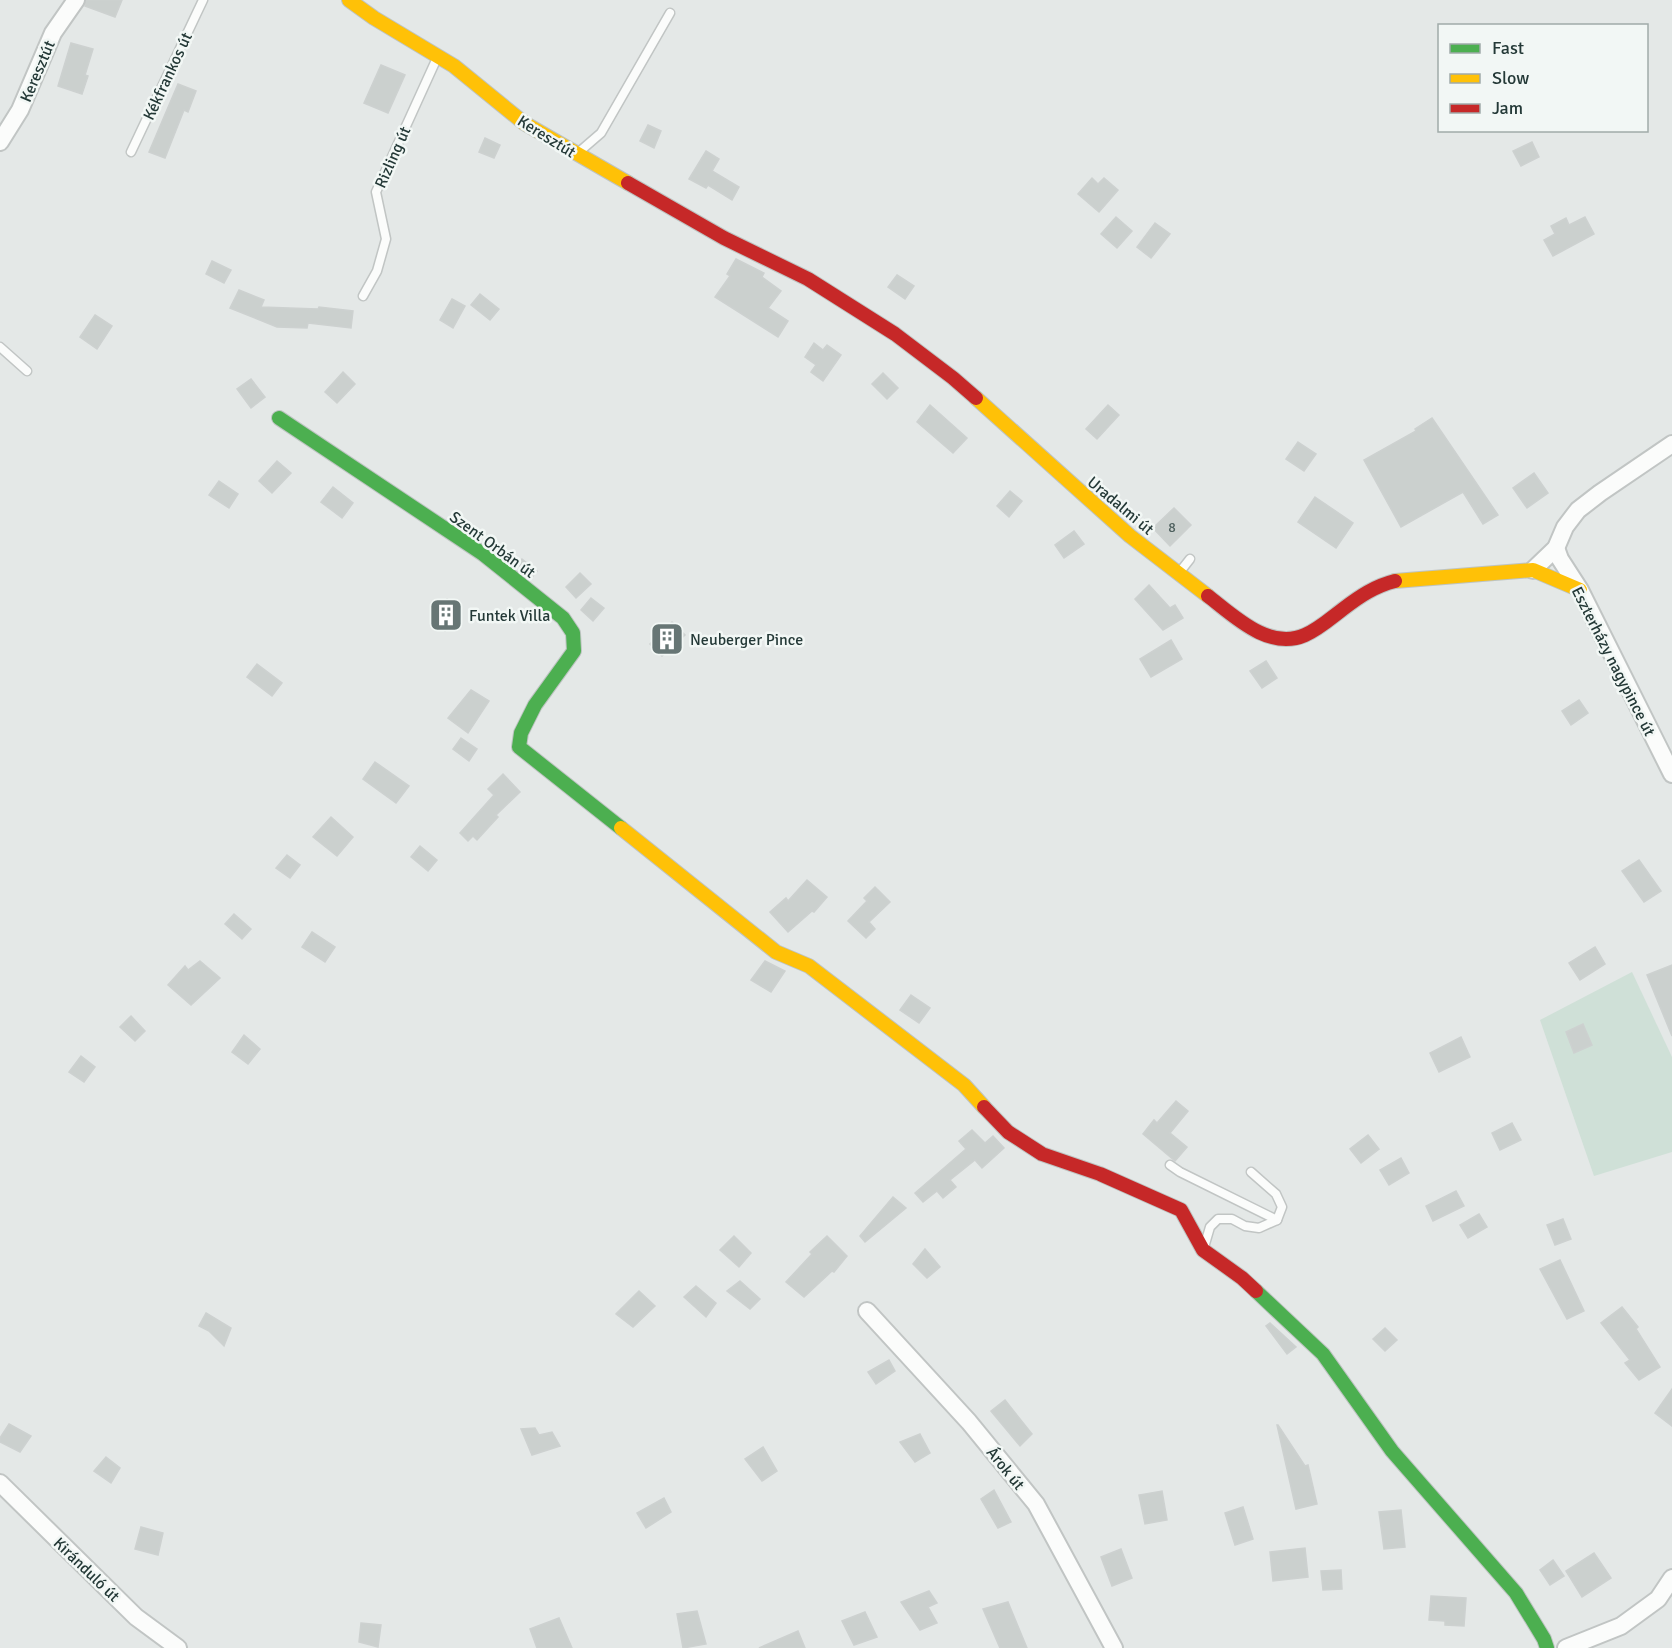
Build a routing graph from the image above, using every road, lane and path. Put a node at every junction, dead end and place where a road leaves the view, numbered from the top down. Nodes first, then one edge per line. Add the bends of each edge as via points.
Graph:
1 (76, 0) edge
2 (203, 0) edge
3 (349, 0) edge
4 (670, 13) dead end
5 (438, 55) junction
6 (0, 142) edge
7 (131, 152) dead end
8 (576, 154) junction
9 (724, 238) joint
10 (363, 296) dead end
11 (0, 347) edge
12 (27, 371) dead end
13 (279, 418) dead end
14 (1672, 444) edge
15 (1556, 548) junction
16 (1190, 559) dead end
17 (1533, 570) junction
18 (1179, 573) junction
19 (1580, 590) junction
20 (1672, 774) edge
21 (1170, 1165) dead end
22 (1251, 1172) dead end
23 (1277, 1220) junction
24 (1203, 1250) junction
25 (867, 1311) dead end
26 (0, 1484) edge
27 (1672, 1578) edge
28 (178, 1648) edge
29 (1114, 1648) edge
30 (1547, 1648) edge
31 (1566, 1648) edge

1 - 6 street, Keresztút via 53,33 20,110
2 - 7 lane, Kékfrankos út
3 - 5 street, Keresztút
4 - 8 lane via 601,134
5 - 8 street, Keresztút via 524,123
5 - 10 lane, Rizling út via 376,192 386,239
8 - 9 street, Keresztút
9 - 18 street, Uradalmi út via 808,279 914,348 1130,536
11 - 12 lane
13 - 24 street, Szent Orbán út via 483,554 563,618 573,633 574,651 535,705 521,733 519,747 776,952 809,966 964,1085 1008,1132 1042,1154 1100,1174 1181,1210
14 - 15 street via 1578,510
15 - 17 street
15 - 19 street, Eszterházy nagypince út
16 - 18 lane
17 - 18 street, Uradalmi út via 1379,585 1313,631 1293,639 1267,636 1247,626
17 - 19 street
19 - 20 street, Eszterházy nagypince út
21 - 23 lane
22 - 23 lane via 1276,1194 1282,1208
23 - 24 lane via 1259,1228 1232,1219 1218,1219 1210,1227
24 - 30 street via 1242,1278 1323,1354 1392,1451 1516,1593
25 - 29 street, Árok út via 969,1422 1036,1504
26 - 28 street, Kiránduló út via 136,1617
27 - 31 street via 1658,1599 1621,1626

